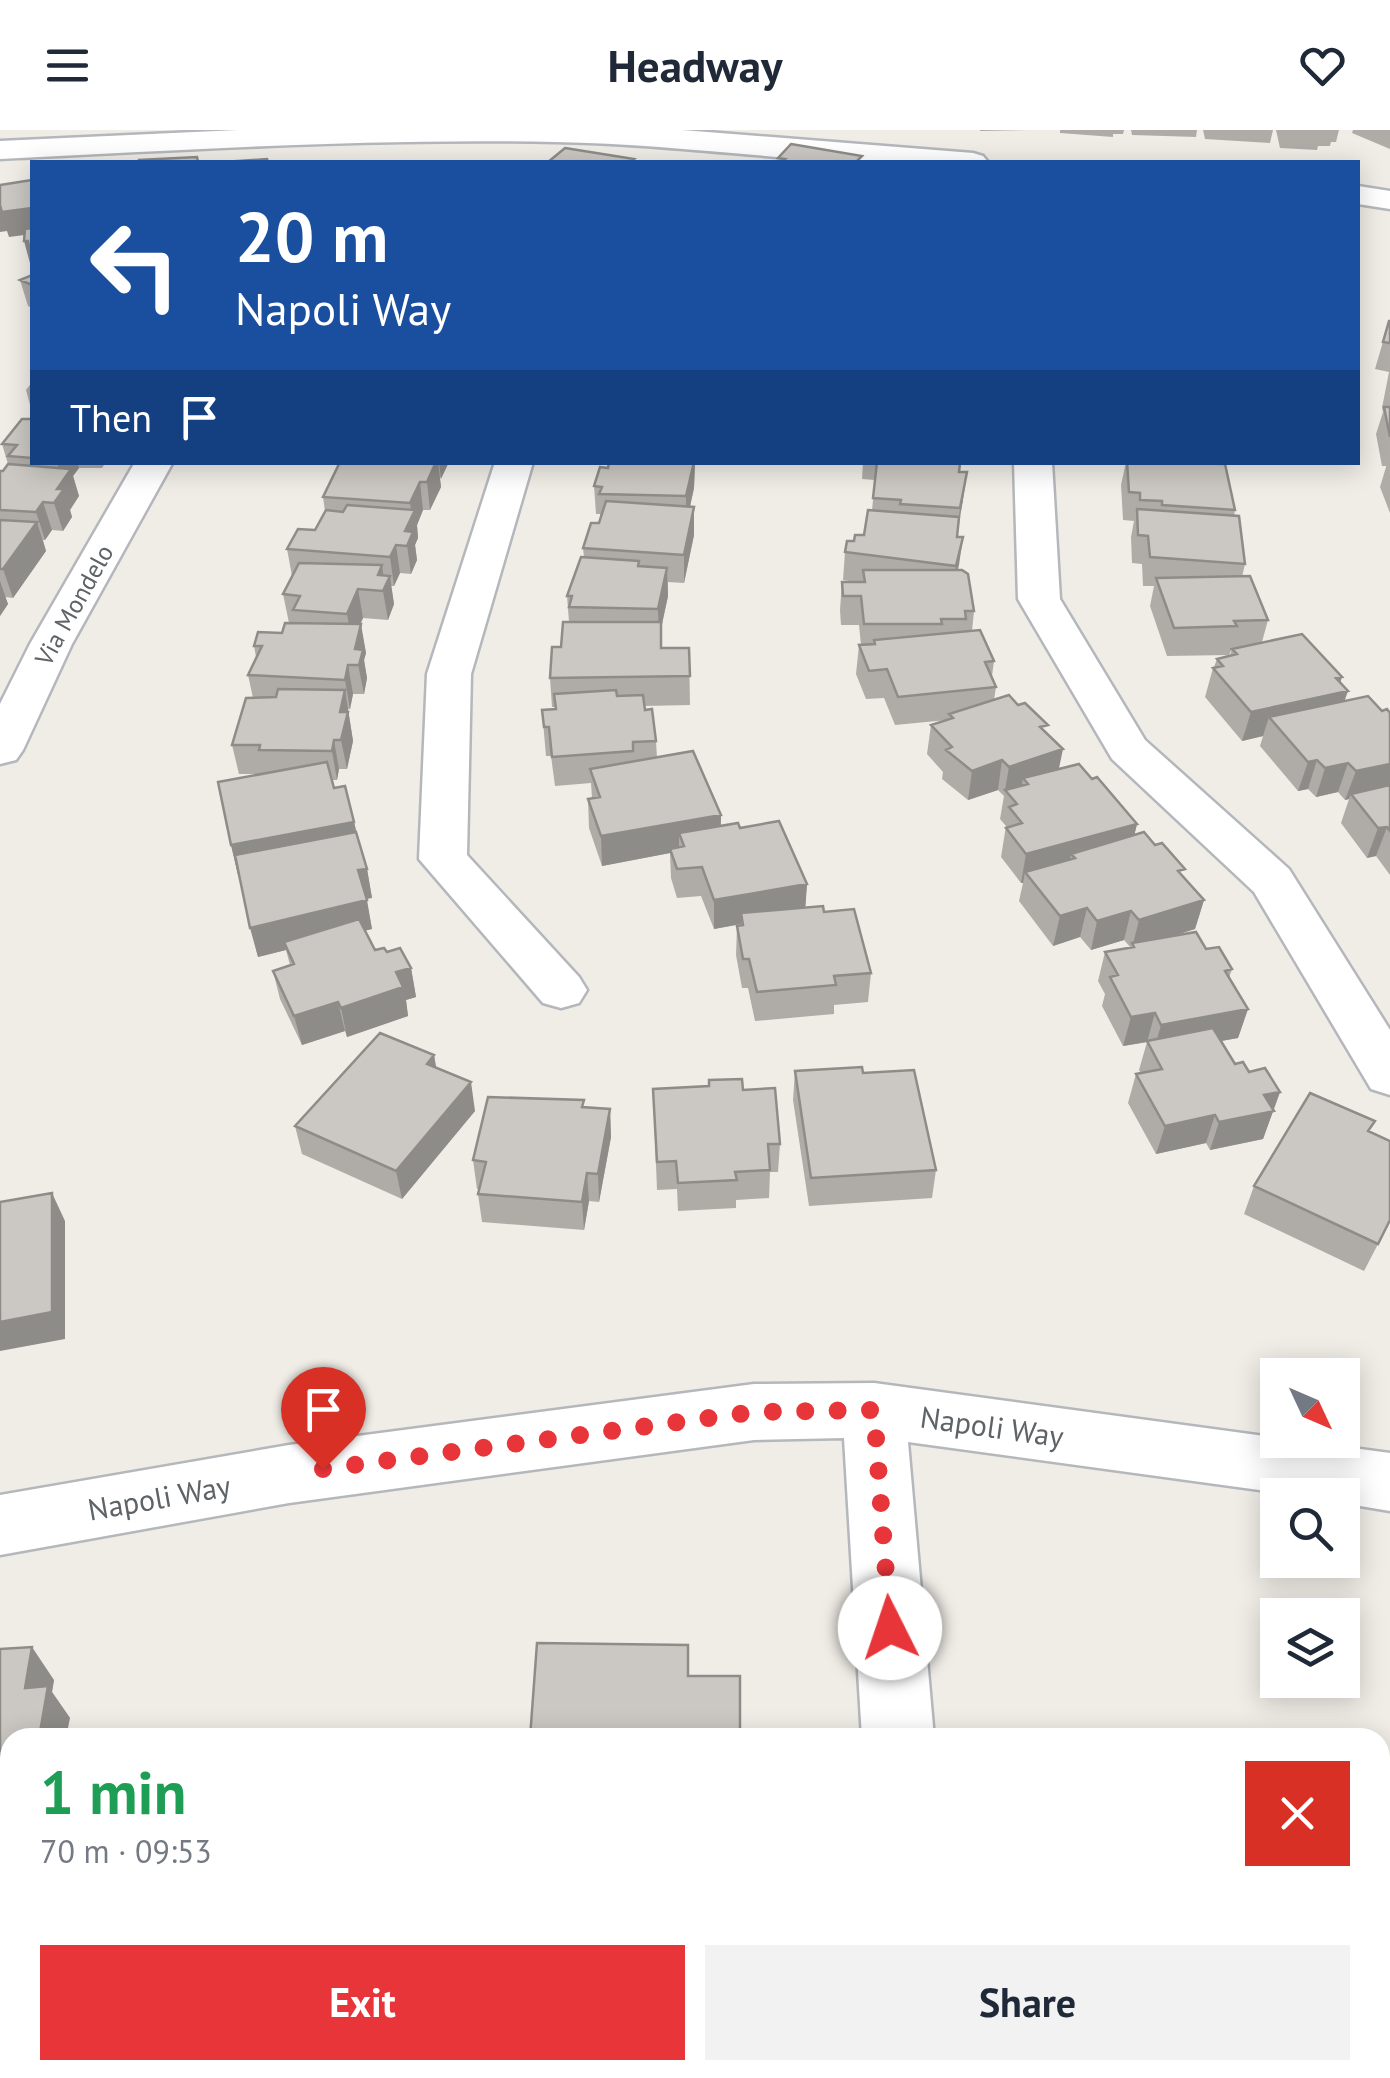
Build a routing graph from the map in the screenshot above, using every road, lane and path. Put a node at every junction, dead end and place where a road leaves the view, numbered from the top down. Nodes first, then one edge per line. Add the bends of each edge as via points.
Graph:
1 (555, 131) edge
2 (350, 148) edge
3 (0, 150) edge
4 (710, 152) edge
5 (920, 160) edge
6 (1360, 195) edge
7 (1390, 200) edge
8 (152, 465) edge
9 (513, 465) edge
10 (1034, 465) edge
11 (0, 750) edge
12 (561, 990) dead end
13 (1390, 1075) edge
14 (874, 1410) junction
15 (1390, 1482) edge
16 (0, 1525) edge
17 (897, 1728) edge

1 - 2 street
1 - 4 street
2 - 3 street
4 - 5 street
6 - 7 street
8 - 11 street, Via Mondelo
9 - 12 street via 449,674 443,859
10 - 13 street via 1040,599 1128,749 1272,881
14 - 15 street, Napoli Way
14 - 16 street, Napoli Way via 754,1412 548,1438 289,1474
14 - 17 street

